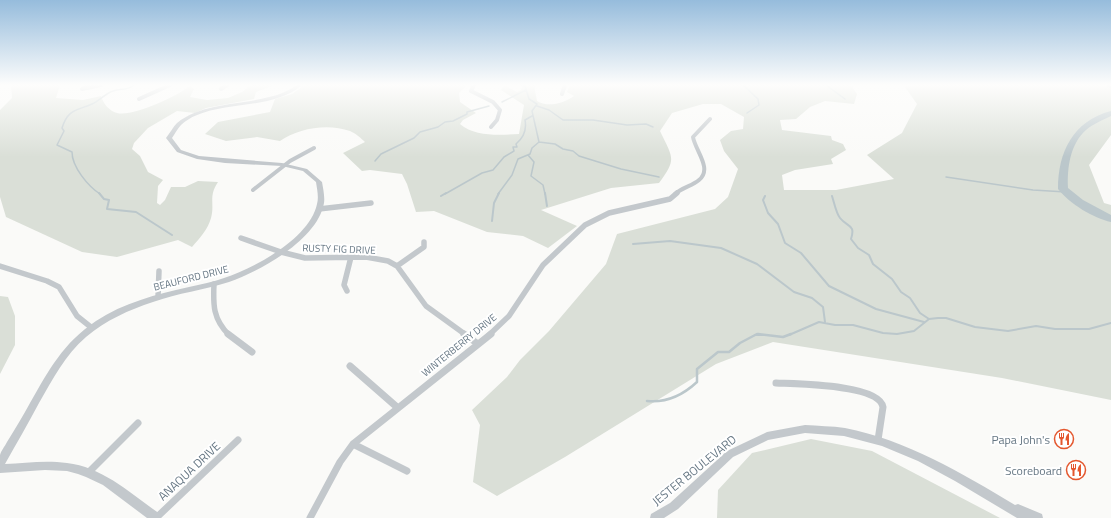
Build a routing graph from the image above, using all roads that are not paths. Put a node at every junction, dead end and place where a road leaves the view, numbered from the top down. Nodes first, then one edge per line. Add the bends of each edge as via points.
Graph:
1 (213, 109) edge
2 (499, 109) edge
3 (710, 119) dead end
4 (491, 127) dead end
5 (314, 148) dead end
6 (284, 165) junction
7 (253, 190) dead end
8 (371, 203) dead end
9 (319, 209) junction
10 (241, 238) dead end
11 (424, 242) dead end
12 (281, 252) junction
13 (351, 257) junction
14 (0, 266) edge
15 (396, 266) junction
16 (159, 271) dead end
17 (214, 284) junction
18 (347, 291) dead end
19 (158, 297) junction
20 (92, 328) junction
21 (478, 344) junction
22 (252, 352) dead end
23 (350, 366) dead end
24 (776, 383) dead end
25 (398, 408) junction
26 (138, 423) dead end
27 (238, 440) dead end
28 (878, 440) junction
29 (353, 444) junction
30 (0, 464) edge
31 (0, 469) edge
32 (407, 471) dead end
33 (88, 472) junction
34 (996, 500) junction
35 (156, 518) edge
36 (310, 518) edge
37 (655, 518) edge
38 (1026, 518) edge
39 (1038, 518) edge

1 - 6 street, BEAUFORD DRIVE via 178,126 169,138 170,144 176,150 208,159
2 - 4 street via 497,120
3 - 21 street, WINTERBERRY DRIVE via 693,137 694,145 705,167 704,174 699,180 682,188 670,199 609,213 585,225 543,265 509,316
5 - 6 street via 299,154
6 - 7 street
6 - 9 street, BEAUFORD DRIVE via 305,170 314,176 320,185 322,197
8 - 9 street
9 - 12 street, BEAUFORD DRIVE via 311,227
10 - 12 street, RUSTY FIG DRIVE
11 - 15 street via 424,247
12 - 13 street, RUSTY FIG DRIVE via 306,258
12 - 17 street, BEAUFORD DRIVE via 252,270
13 - 15 street, RUSTY FIG DRIVE via 377,258
13 - 18 street via 344,285
14 - 20 street via 47,281 59,288 77,316
15 - 21 street via 426,306
16 - 19 street
17 - 19 street, BEAUFORD DRIVE
17 - 22 street via 214,311 218,322 224,330
19 - 20 street, BEAUFORD DRIVE via 127,308
20 - 30 street, BEAUFORD DRIVE via 68,350 59,363
21 - 25 street, WINTERBERRY DRIVE
23 - 25 street
24 - 28 street via 829,386 868,392 880,399 884,405
25 - 29 street, WINTERBERRY DRIVE
26 - 33 street
27 - 35 street, ANAQUA DRIVE
28 - 34 street, JESTER BOULEVARD via 915,454
28 - 37 street, JESTER BOULEVARD via 844,432 801,430 753,440 730,454 674,506
29 - 32 street
29 - 36 street, WINTERBERRY DRIVE via 340,462
31 - 33 street via 40,466
33 - 35 street
34 - 38 street, JESTER BOULEVARD
34 - 39 street, JESTER BOULEVARD

